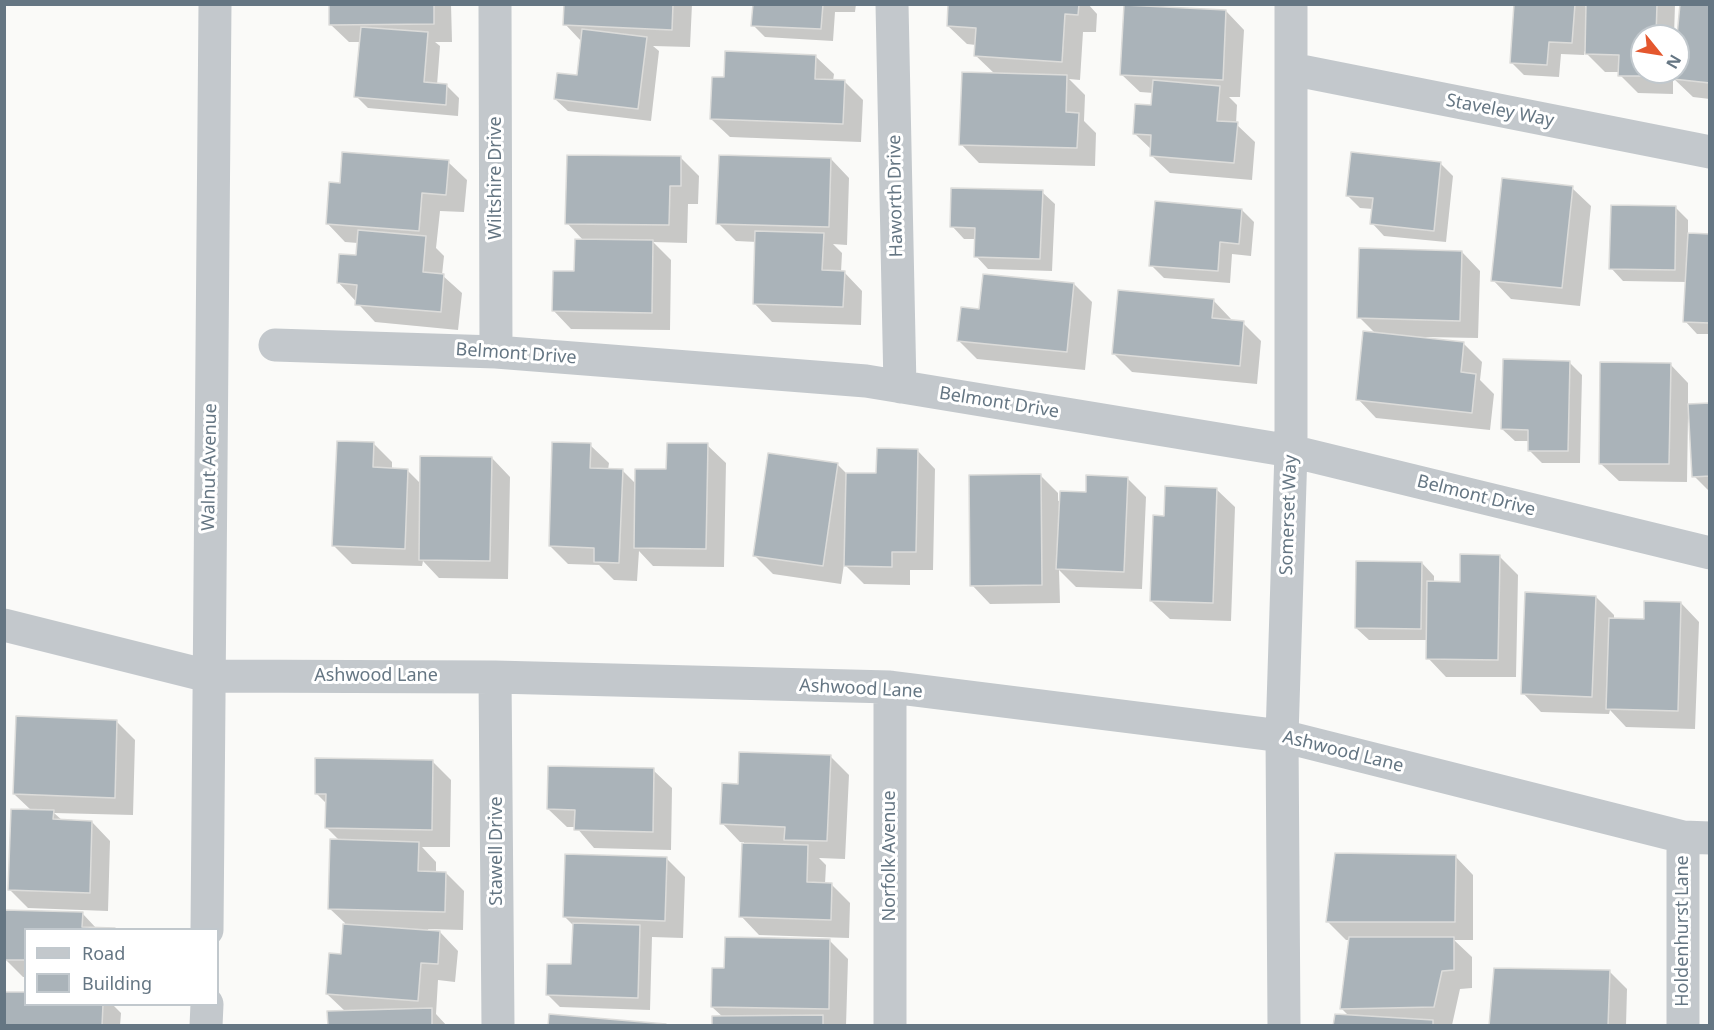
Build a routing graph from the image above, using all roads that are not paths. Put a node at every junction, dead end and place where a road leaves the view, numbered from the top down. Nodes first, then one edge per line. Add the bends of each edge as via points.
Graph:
1 (215, 4) edge
2 (495, 4) edge
3 (892, 4) edge
4 (1291, 4) edge
5 (1291, 69) junction
6 (1710, 152) edge
7 (275, 345) dead end
8 (496, 351) junction
9 (900, 387) junction
10 (1291, 451) junction
11 (1710, 553) edge
12 (4, 625) edge
13 (208, 676) junction
14 (495, 676) junction
15 (890, 687) junction
16 (1282, 736) junction
17 (1696, 837) edge
18 (207, 928) edge
19 (207, 1006) edge
20 (206, 1026) edge
21 (498, 1026) edge
22 (890, 1026) edge
23 (1284, 1026) edge
24 (1683, 1026) edge

1 - 13 street, Walnut Avenue
2 - 8 street, Wiltshire Drive
3 - 9 street, Haworth Drive
4 - 5 street, Somerset Way
5 - 6 street, Staveley Way
5 - 10 street, Somerset Way
7 - 8 street, Belmont Drive
8 - 9 street, Belmont Drive
9 - 10 street, Belmont Drive
10 - 11 street, Belmont Drive
10 - 16 street, Somerset Way
12 - 13 street, Ashwood Lane
13 - 14 street, Ashwood Lane
13 - 18 street, Walnut Avenue
14 - 15 street, Ashwood Lane
14 - 21 street, Stawell Drive
15 - 16 street, Ashwood Lane
15 - 22 street, Norfolk Avenue
16 - 17 street, Ashwood Lane
16 - 23 street, Somerset Way
17 - 24 street, Holdenhurst Lane
19 - 20 street

